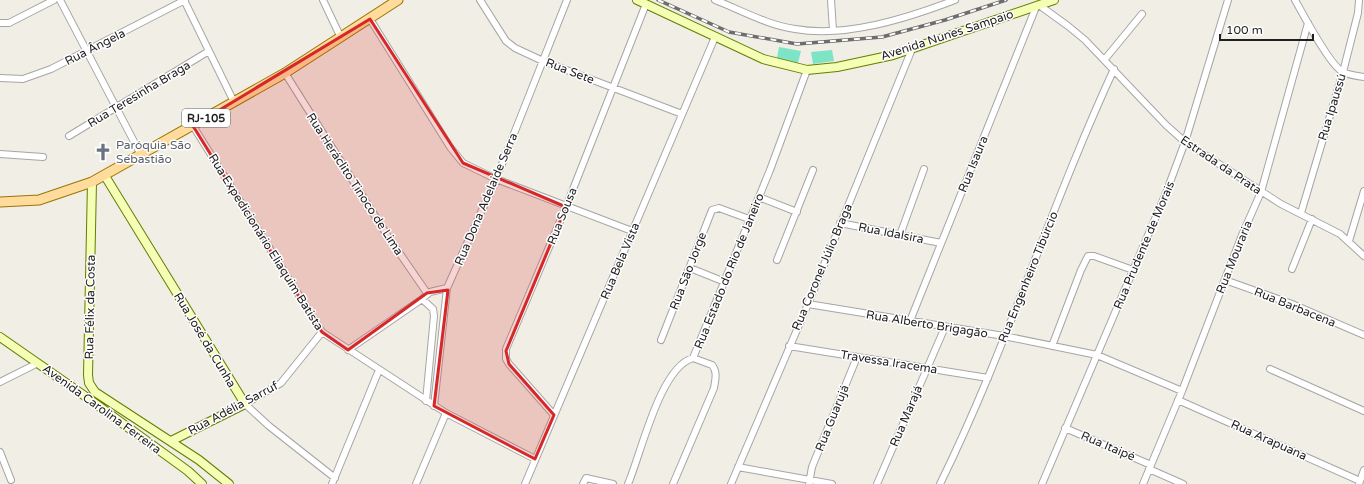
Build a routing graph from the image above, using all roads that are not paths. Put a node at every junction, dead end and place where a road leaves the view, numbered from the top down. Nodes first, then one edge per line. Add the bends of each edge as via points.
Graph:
1 (54, 0) edge
2 (60, 0) edge
3 (184, 0) edge
4 (323, 0) edge
5 (398, 0) edge
6 (480, 0) edge
7 (568, 0) edge
8 (637, 0) edge
9 (715, 0) edge
10 (831, 0) edge
11 (955, 0) edge
12 (1054, 0) edge
13 (1228, 0) edge
14 (1295, 0) edge
15 (1359, 0) edge
16 (725, 2) edge
17 (646, 4) junction
18 (1037, 6) junction
19 (1142, 14) dead end
20 (370, 19) junction
21 (0, 23) edge
22 (1308, 23) junction
23 (833, 30) junction
24 (715, 37) junction
25 (341, 38) junction
26 (912, 49) junction
27 (209, 51) junction
28 (87, 52) junction
29 (1105, 60) junction
30 (543, 61) junction
31 (1114, 69) junction
32 (807, 70) junction
33 (1342, 72) junction
34 (285, 73) junction
35 (1364, 77) edge
36 (0, 78) edge
37 (612, 88) junction
38 (234, 102) junction
39 (116, 107) junction
40 (682, 114) junction
41 (193, 126) junction
42 (69, 136) dead end
43 (1185, 142) junction
44 (0, 154) edge
45 (141, 155) junction
46 (43, 157) dead end
47 (924, 168) dead end
48 (813, 170) dead end
49 (105, 176) junction
50 (496, 179) junction
51 (92, 182) junction
52 (1364, 191) edge
53 (1261, 192) junction
54 (759, 196) junction
55 (0, 202) edge
56 (566, 207) junction
57 (796, 212) junction
58 (1301, 213) junction
59 (750, 219) junction
60 (1312, 219) junction
61 (840, 224) junction
62 (632, 231) junction
63 (900, 235) junction
64 (1349, 241) junction
65 (941, 243) junction
66 (1364, 256) edge
67 (777, 260) dead end
68 (690, 268) junction
69 (1292, 269) dead end
70 (1133, 270) junction
71 (1225, 280) junction
72 (726, 282) junction
73 (447, 288) junction
74 (427, 293) junction
75 (422, 299) junction
76 (808, 304) junction
77 (910, 321) junction
78 (945, 327) junction
79 (322, 332) junction
80 (1004, 336) junction
81 (1364, 336) edge
82 (0, 338) edge
83 (661, 340) dead end
84 (789, 346) junction
85 (1052, 346) junction
86 (348, 350) junction
87 (1097, 355) junction
88 (857, 357) junction
89 (693, 358) junction
90 (38, 363) junction
91 (927, 368) junction
92 (1270, 368) dead end
93 (379, 370) junction
94 (988, 378) junction
95 (0, 382) edge
96 (1182, 391) junction
97 (426, 400) junction
98 (1178, 400) junction
99 (245, 404) junction
100 (434, 406) junction
101 (1364, 411) edge
102 (127, 413) junction
103 (446, 413) junction
104 (554, 415) junction
105 (123, 425) junction
106 (1065, 428) junction
107 (171, 441) junction
108 (0, 452) edge
109 (535, 460) junction
110 (738, 467) junction
111 (1150, 467) junction
112 (1364, 470) edge
113 (11, 480) dead end
114 (334, 481) edge
115 (585, 481) edge
116 (809, 482) edge
117 (1359, 483) edge
118 (202, 484) edge
119 (230, 484) edge
120 (416, 484) edge
121 (525, 484) edge
122 (613, 484) edge
123 (628, 484) edge
124 (673, 484) edge
125 (730, 484) edge
126 (832, 484) edge
127 (876, 484) edge
128 (940, 484) edge
129 (1042, 484) edge
130 (1143, 484) edge
131 (1183, 484) edge

1 - 21 street via 9,23
2 - 28 street
3 - 27 street
3 - 28 street, Rua Ângela
4 - 25 street
5 - 20 main road, RJ-105
6 - 30 street, Rua Sete via 508,44
7 - 30 street, Rua Dona Adelaide Serra
8 - 17 main road, Avenida Nunes Sampaio
9 - 16 street
10 - 23 street
11 - 23 street via 901,19
12 - 18 main road, Avenida Nunes Sampaio
13 - 43 street, Rua Prudente de Morais
14 - 22 street
15 - 33 street, Rua Ipaussú via 1358,13
16 - 23 street via 763,20 793,29
17 - 24 main road, Avenida Nunes Sampaio
17 - 37 street, Rua Sousa
18 - 26 main road, Avenida Nunes Sampaio
18 - 29 street, Estrada da Prata via 1068,26
18 - 65 street, Rua Isaura
19 - 29 street
20 - 25 main road, RJ-105
20 - 50 street via 454,152 463,163
22 - 33 street
22 - 53 street, Rua Mouraria
24 - 32 main road, Avenida Nunes Sampaio via 763,59
24 - 40 street, Rua Bela Vista
25 - 34 main road, RJ-105
26 - 32 main road, Avenida Nunes Sampaio via 837,67
26 - 61 street, Rua Coronel Júlio Braga
27 - 38 street
27 - 39 street, Rua Teresinha Braga
28 - 36 street, Rua Ângela via 34,75 16,79
28 - 39 street
29 - 31 street, Estrada da Prata
30 - 37 street, Rua Sete
30 - 50 street, Rua Dona Adelaide Serra
31 - 43 street, Estrada da Prata
31 - 80 street, Rua Engenheiro Tibúrcio
32 - 54 street, Rua Estado do Rio de Janeiro
33 - 35 street
33 - 58 street, Rua Ipaussú
34 - 38 main road, RJ-105
34 - 74 street, Rua Heráclito Tinoco de Lima via 387,235
37 - 40 street, Rua Sete
37 - 56 street, Rua Sousa
38 - 41 main road, RJ-105
39 - 42 street, Rua Teresinha Braga
39 - 45 street
40 - 62 street, Rua Bela Vista
41 - 45 main road, RJ-105
41 - 79 street, Rua Expedicionário Eliaquim Batista
43 - 53 street, Estrada da Prata
43 - 70 street, Rua Prudente de Morais
44 - 46 street
45 - 49 main road, RJ-105
47 - 63 street
48 - 57 street
49 - 51 main road, RJ-105
49 - 99 main road, Rua José da Cunha
50 - 56 street
50 - 73 street, Rua Dona Adelaide Serra
51 - 55 main road, RJ-105 via 39,200
51 - 102 main road, Rua Félix da Costa via 89,383 95,392
52 - 64 street
53 - 58 street, Estrada da Prata
53 - 71 street, Rua Mouraria
54 - 57 street
54 - 59 street, Rua Estado do Rio de Janeiro
56 - 62 street
56 - 104 street, Rua Sousa via 506,351 509,364
57 - 67 street
58 - 60 street, Estrada da Prata
59 - 68 street, Rua São Jorge via 714,208
59 - 72 street, Rua Estado do Rio de Janeiro
60 - 64 street, Estrada da Prata
60 - 69 street
61 - 63 street, Rua Idalsira
61 - 76 street, Rua Coronel Júlio Braga
62 - 104 street, Rua Bela Vista
63 - 65 street, Rua Idalsira
64 - 66 street, Estrada da Prata
65 - 77 street, Rua Isaura
68 - 72 street
68 - 83 street, Rua São Jorge
70 - 85 street via 1091,256 1085,261
70 - 87 street, Rua Prudente de Morais
71 - 81 street, Rua Barbacena via 1292,304
71 - 96 street, Rua Mouraria
72 - 89 street, Rua Estado do Rio de Janeiro
73 - 74 street
73 - 100 street, Rua Dona Adelaide Serra
74 - 75 street
75 - 86 street
75 - 97 street via 433,309 434,316
76 - 77 street, Rua Alberto Brigagão
76 - 84 street, Rua Coronel Júlio Braga
77 - 78 street, Rua Alberto Brigagão
78 - 80 street, Rua Alberto Brigagão
78 - 91 street, Rua Marajá
79 - 86 street, Rua Expedicionário Eliaquim Batista
79 - 99 street, Rua Adélia Sarruf via 280,384
80 - 85 street, Rua Alberto Brigagão
80 - 94 street, Rua Engenheiro Tibúrcio
82 - 90 main road, Avenida Carolina Ferreira
84 - 88 street, Travessa Iracema
84 - 110 street, Rua Coronel Júlio Braga
85 - 87 street, Rua Alberto Brigagão
86 - 93 street, Rua Expedicionário Eliaquim Batista
87 - 96 street, Rua Alberto Brigagão
87 - 106 street, Rua Prudente de Morais
88 - 91 street, Travessa Iracema
88 - 116 street, Rua Guarujá via 816,456
89 - 123 street, Rua Estado do Rio de Janeiro via 683,362 673,373 648,424
89 - 124 street via 712,365 716,373 714,388
90 - 95 street
90 - 105 main road, Avenida Carolina Ferreira
91 - 94 street, Travessa Iracema
91 - 127 street, Rua Marajá
92 - 101 street
93 - 97 street, Rua Expedicionário Eliaquim Batista
93 - 114 street
94 - 128 street, Rua Engenheiro Tibúrcio
96 - 98 street, Rua Mouraria
97 - 100 street, Rua Expedicionário Eliaquim Batista
98 - 111 street, Rua Mouraria
98 - 117 street, Rua Arapuana
99 - 107 main road, Rua Adélia Sarruf
99 - 114 street, Rua José da Cunha
100 - 103 street, Rua Expedicionário Eliaquim Batista
102 - 105 main road
102 - 107 main road, Rua Félix da Costa
103 - 109 street, Rua Expedicionário Eliaquim Batista
103 - 120 street
104 - 109 street, Rua Bela Vista
105 - 118 main road, Avenida Carolina Ferreira
106 - 111 street, Rua Itaipé
106 - 129 street, Rua Prudente de Morais
107 - 119 main road, Rua Félix da Costa
108 - 113 street
109 - 121 street, Rua Bela Vista
110 - 116 street
110 - 125 street, Rua Coronel Júlio Braga
111 - 130 street, Rua Mouraria
111 - 131 street, Rua Itaipé
112 - 117 street
115 - 122 street
116 - 126 street

